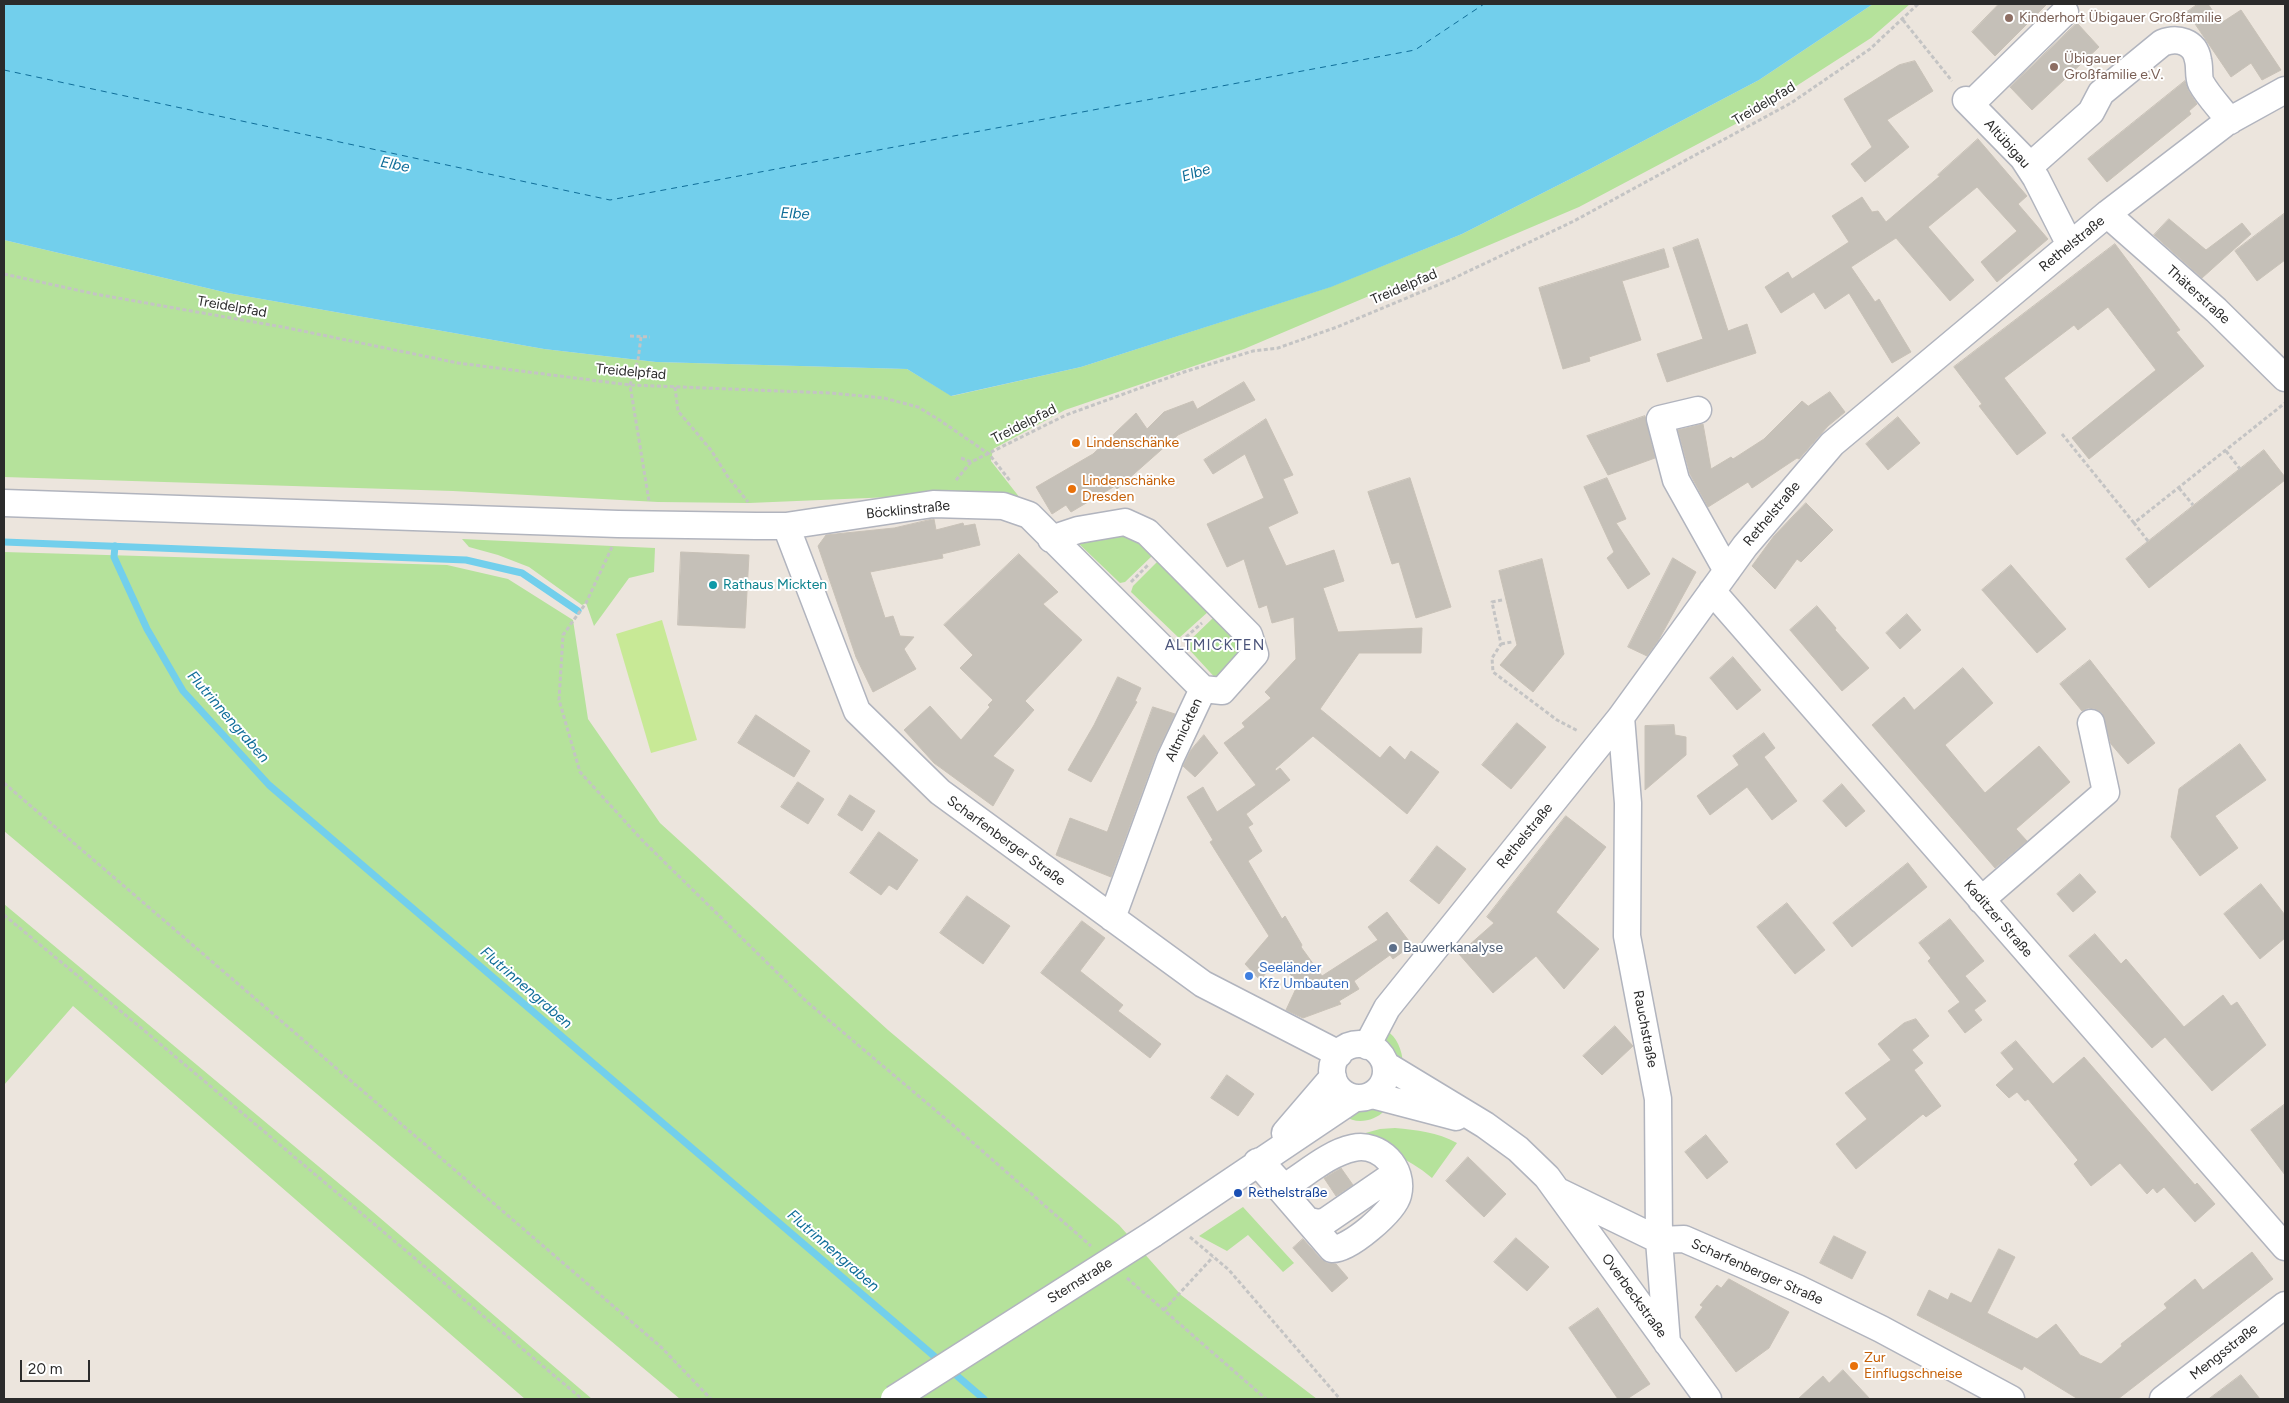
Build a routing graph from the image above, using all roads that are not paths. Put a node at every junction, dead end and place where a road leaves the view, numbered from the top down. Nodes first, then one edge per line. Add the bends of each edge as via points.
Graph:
1 (2065, 12) dead end
2 (2285, 90) edge
3 (2230, 121) junction
4 (2029, 167) junction
5 (2107, 214) junction
6 (2070, 244) junction
7 (2285, 378) edge
8 (1698, 410) dead end
9 (4, 503) edge
10 (1029, 515) joint
11 (786, 526) junction
12 (1051, 539) junction
13 (1719, 581) junction
14 (1203, 689) junction
15 (1621, 716) junction
16 (2091, 724) dead end
17 (1981, 900) junction
18 (1112, 918) junction
19 (1368, 1046) junction
20 (1386, 1065) junction
21 (1336, 1066) junction
22 (1363, 1096) junction
23 (1485, 1125) junction
24 (1260, 1160) junction
25 (1560, 1192) junction
26 (1659, 1240) junction
27 (2285, 1247) edge
28 (2285, 1305) edge
29 (1667, 1343) junction
30 (894, 1399) edge
31 (1708, 1399) edge
32 (2012, 1399) edge
33 (2163, 1399) edge

1 - 4 street, Altübigau via 1968,102
2 - 3 street, Rethelstraße
3 - 4 street via 2201,82 2198,57 2189,44 2172,39 2162,43 2101,93 2091,112
3 - 5 street, Rethelstraße
4 - 6 street, Altübigau
5 - 6 street, Rethelstraße
5 - 7 street, Thäterstraße via 2216,310
6 - 13 street, Rethelstraße via 1832,444
8 - 13 street, Kaditzer Straße via 1660,419 1676,480
9 - 11 street, Böcklinstraße via 648,525
10 - 11 street, Böcklinstraße via 1003,506 934,504
10 - 12 street, Altmickten
11 - 18 street, Scharfenberger Straße via 857,711 940,792
12 - 14 street, Altmickten
12 - 14 street via 1078,530 1125,522 1147,532 1249,635 1255,654 1222,691
13 - 15 street, Rethelstraße
13 - 17 street, Kaditzer Straße
14 - 18 street, Altmickten via 1170,759
15 - 19 street, Rethelstraße via 1387,1008
15 - 26 street, Rauchstraße via 1628,803 1627,936 1658,1100
16 - 17 street via 2106,792
17 - 27 street, Kaditzer Straße
18 - 21 street, Scharfenberger Straße via 1203,984
19 - 20 street via 1376,1050
19 - 21 street via 1352,1046
20 - 22 street via 1384,1083
20 - 23 street, Scharfenberger Straße
21 - 22 street via 1341,1091
21 - 24 street, Sternstraße
22 - 23 street, Scharfenberger Straße
22 - 24 street, Sternstraße
23 - 25 street, Scharfenberger Straße via 1518,1149
24 - 24 street via 1316,1230 1335,1234 1397,1182 1391,1162 1370,1148 1354,1148 1335,1155 1286,1186
24 - 30 street, Sternstraße, bridge via 1163,1228
25 - 26 street, Scharfenberger Straße
25 - 29 street, Overbeckstraße
26 - 29 street, Rauchstraße
26 - 32 street, Scharfenberger Straße via 1684,1239 1797,1288
28 - 33 street, Mengsstraße
29 - 31 street, Overbeckstraße

